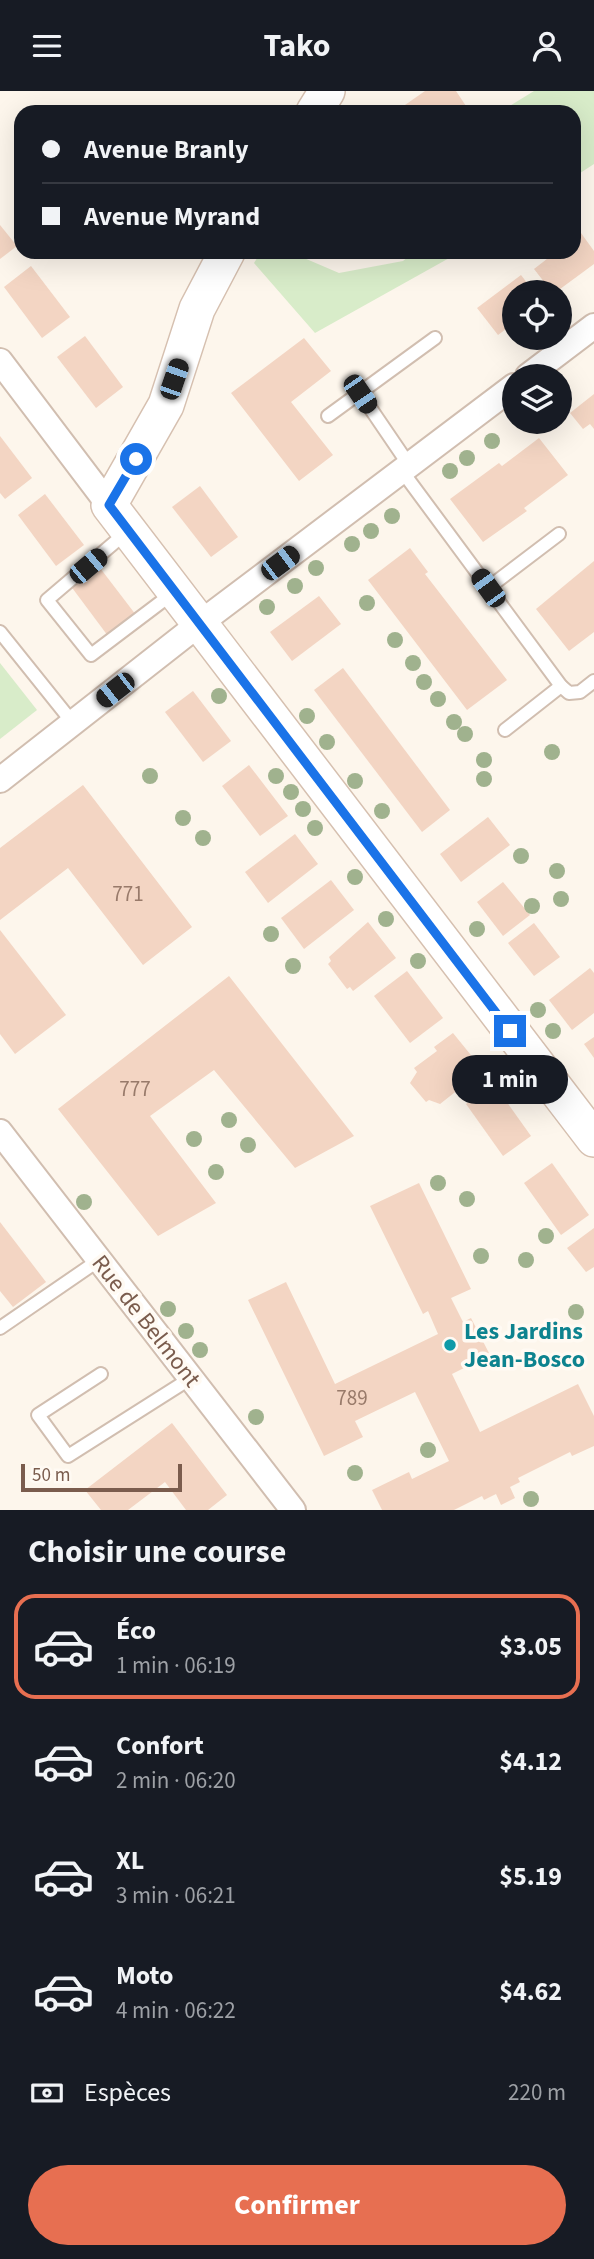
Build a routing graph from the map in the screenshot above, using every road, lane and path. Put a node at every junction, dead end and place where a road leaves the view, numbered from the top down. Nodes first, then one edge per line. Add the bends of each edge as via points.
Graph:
1 (223, 259) edge
2 (594, 326) edge
3 (435, 338) dead end
4 (0, 361) edge
5 (543, 364) edge
6 (360, 394) junction
7 (502, 395) edge
8 (328, 416) dead end
9 (405, 468) junction
10 (119, 518) junction
11 (559, 534) dead end
12 (488, 588) junction
13 (174, 592) junction
14 (199, 624) junction
15 (0, 632) edge
16 (594, 681) edge
17 (561, 686) junction
18 (73, 723) junction
19 (505, 730) dead end
20 (0, 780) edge
21 (0, 1132) edge
22 (593, 1138) edge
23 (99, 1260) junction
24 (0, 1328) edge
25 (101, 1374) dead end
26 (191, 1378) junction
27 (293, 1510) edge

1 - 10 street via 197,309 166,405
2 - 5 street
3 - 6 lane
4 - 10 street
6 - 8 lane
6 - 9 lane
7 - 9 street
9 - 12 lane
9 - 14 street
10 - 13 street
10 - 13 lane via 47,600 91,655
11 - 12 lane
12 - 17 lane
13 - 14 street
14 - 18 street
14 - 22 street
15 - 18 lane
16 - 17 lane via 580,692 569,693
17 - 19 lane
18 - 20 street
21 - 23 street, Rue de Belmont
23 - 24 lane
23 - 26 street, Rue de Belmont
25 - 26 lane via 38,1415 68,1456
26 - 27 street, Rue de Belmont

